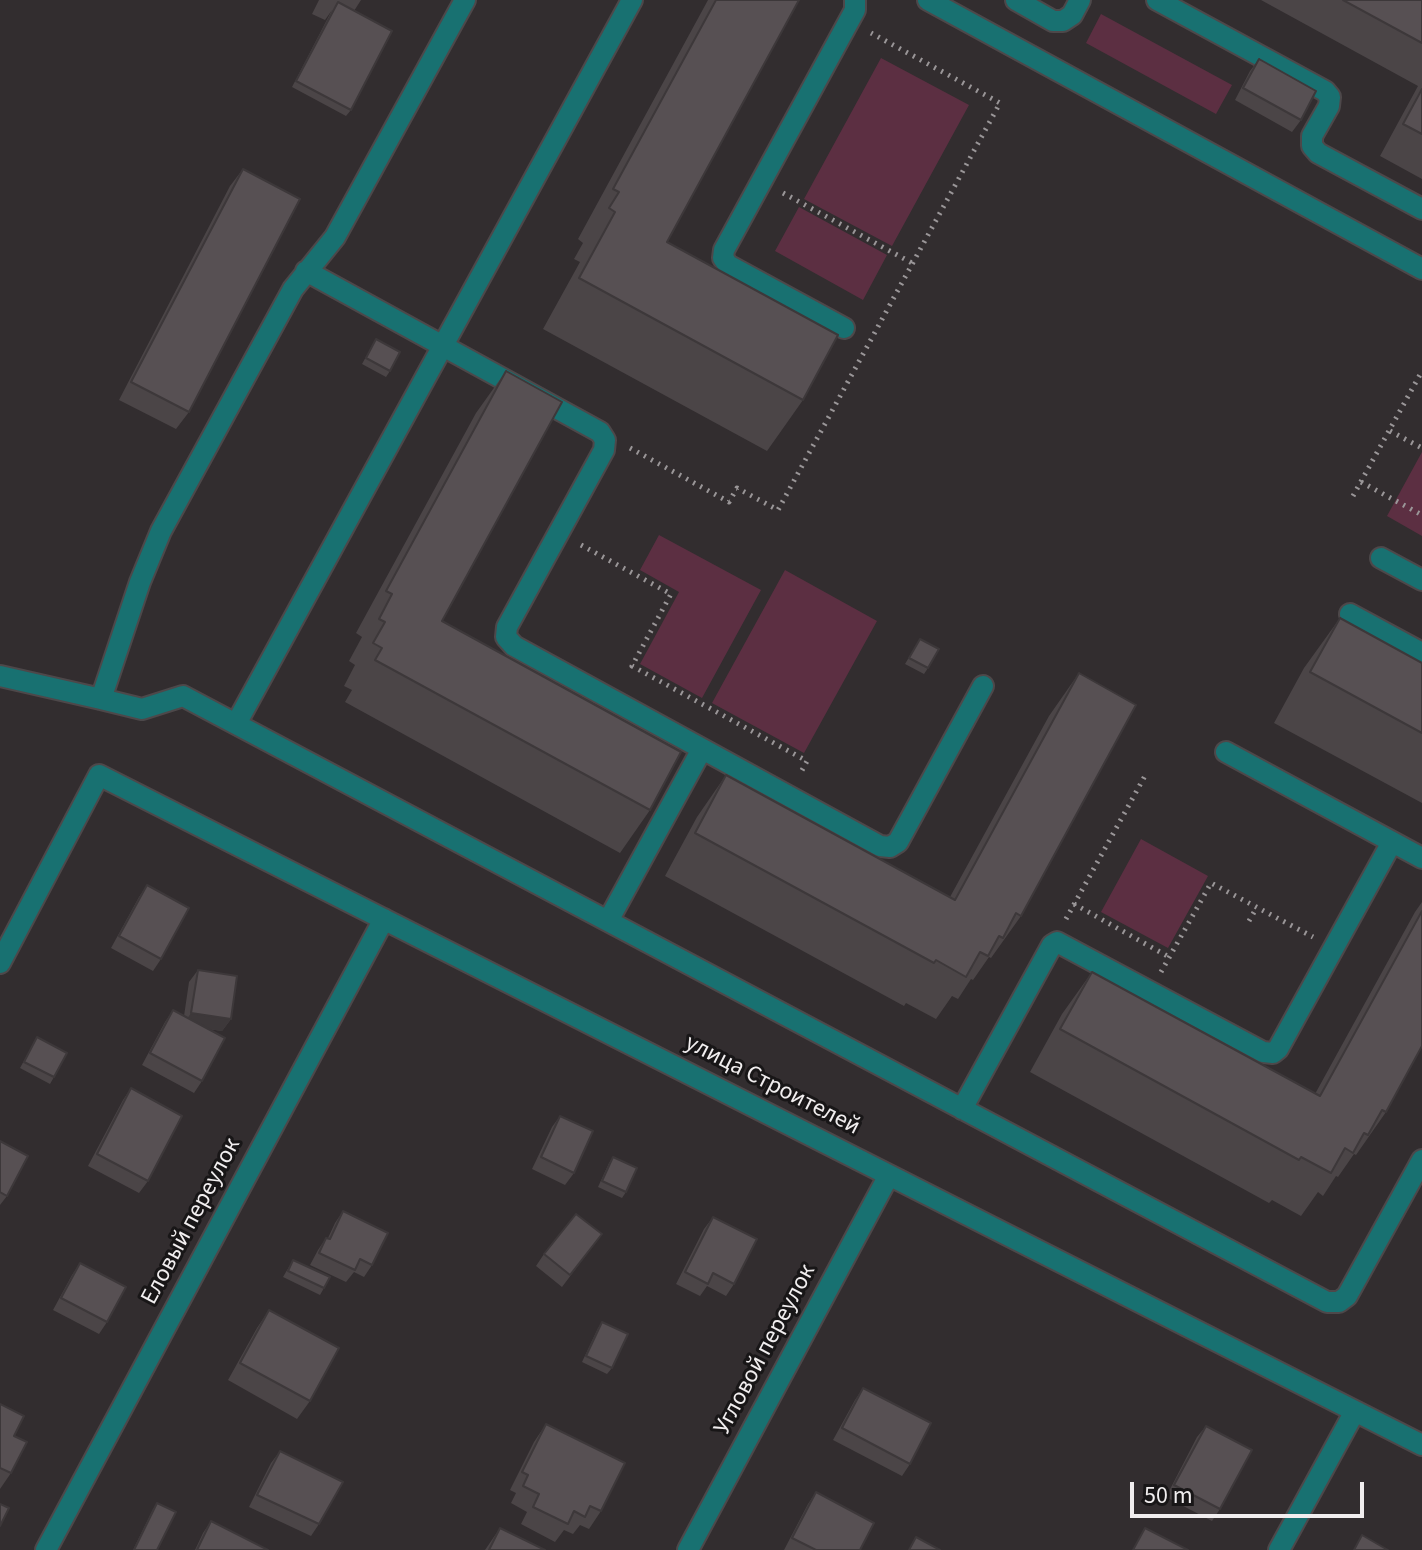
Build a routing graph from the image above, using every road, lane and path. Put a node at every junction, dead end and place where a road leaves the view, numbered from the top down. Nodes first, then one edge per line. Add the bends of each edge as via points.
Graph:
1 (465, 0) edge
2 (632, 0) edge
3 (855, 0) edge
4 (928, 0) edge
5 (1016, 0) edge
6 (1080, 0) edge
7 (1157, 0) edge
8 (849, 21) junction
9 (761, 181) junction
10 (1422, 209) edge
11 (912, 263) junction
12 (1422, 269) edge
13 (306, 271) junction
14 (844, 328) dead end
15 (443, 346) junction
16 (1422, 371) edge
17 (1390, 431) junction
18 (605, 440) junction
19 (1422, 448) edge
20 (1361, 482) junction
21 (1353, 496) dead end
22 (1422, 515) edge
23 (559, 533) junction
24 (1381, 558) dead end
25 (1422, 580) edge
26 (1350, 614) dead end
27 (1422, 653) edge
28 (0, 676) edge
29 (983, 686) dead end
30 (101, 699) junction
31 (236, 724) junction
32 (702, 749) junction
33 (1226, 752) dead end
34 (1146, 774) dead end
35 (788, 796) junction
36 (1392, 842) junction
37 (1422, 858) edge
38 (1074, 904) junction
39 (1257, 907) junction
40 (384, 919) junction
41 (608, 921) junction
42 (1249, 921) dead end
43 (1057, 942) junction
44 (1334, 948) junction
45 (1169, 957) junction
46 (0, 963) edge
47 (1151, 991) junction
48 (962, 1109) junction
49 (1422, 1160) edge
50 (889, 1175) junction
51 (1355, 1411) junction
52 (1422, 1445) edge
53 (46, 1550) edge
54 (688, 1550) edge
55 (1279, 1550) edge

1 - 13 street via 335,237
2 - 15 street
3 - 8 street
4 - 12 street
5 - 6 street via 1053,21 1072,15
7 - 10 street via 1325,91 1329,106 1312,146
8 - 9 street
8 - 11 path via 1000,103
9 - 11 path
9 - 14 street via 723,258
11 - 18 path via 778,510 737,488 729,502 626,446
13 - 15 street
13 - 30 street via 161,531
15 - 18 street via 600,432
15 - 31 street
16 - 17 path
17 - 19 path
17 - 20 path
18 - 23 street
20 - 21 path
20 - 22 path
23 - 32 street via 506,637
23 - 35 path via 671,594 632,666 807,761
24 - 25 street
26 - 27 street
28 - 30 street
29 - 35 street via 898,842 890,847
30 - 31 street via 142,709 183,696
31 - 41 street
32 - 35 street
32 - 41 street
33 - 36 street
34 - 38 path
36 - 37 street
36 - 44 street
38 - 43 path
38 - 45 path
39 - 42 path
39 - 44 path
39 - 45 path via 1209,885
40 - 46 street, улица Строителей via 99,775
40 - 50 street, улица Строителей
40 - 53 street, Еловый переулок
41 - 48 street
43 - 47 street
43 - 48 street
44 - 47 street via 1273,1053
45 - 47 path
48 - 49 street via 1327,1302 1347,1296
50 - 51 street, улица Строителей
50 - 54 street, Угловой переулок
51 - 52 street, улица Строителей
51 - 55 street

